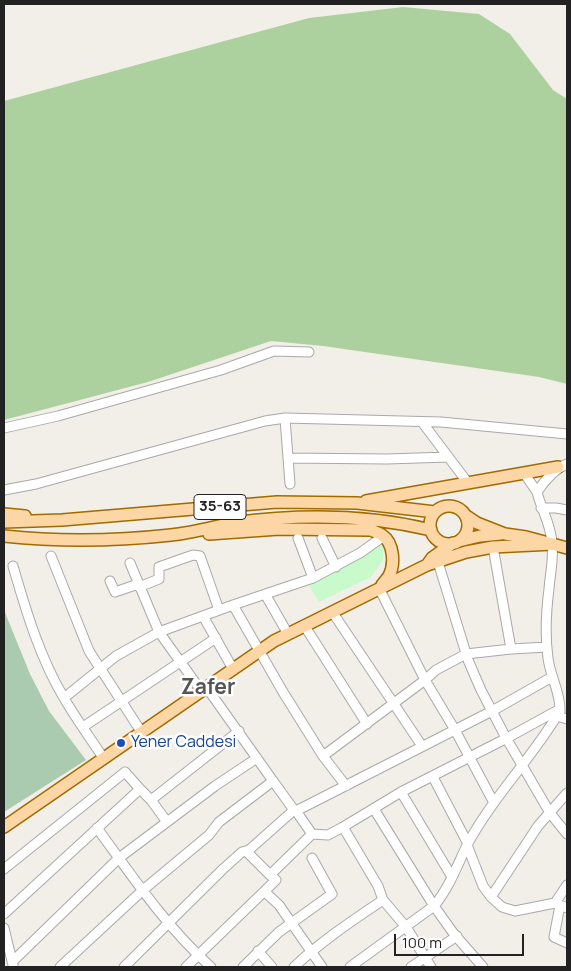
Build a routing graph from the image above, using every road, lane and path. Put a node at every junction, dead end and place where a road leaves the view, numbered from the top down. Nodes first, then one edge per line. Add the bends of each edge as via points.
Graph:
1 (308, 352) dead end
2 (285, 418) junction
3 (422, 422) junction
4 (4, 428) edge
5 (567, 434) edge
6 (288, 458) junction
7 (448, 458) junction
8 (563, 465) edge
9 (524, 473) junction
10 (290, 484) dead end
11 (468, 484) junction
12 (4, 490) edge
13 (536, 492) junction
14 (357, 503) junction
15 (541, 508) junction
16 (567, 510) edge
17 (435, 512) junction
18 (4, 514) edge
19 (465, 515) junction
20 (62, 520) junction
21 (4, 522) edge
22 (432, 532) junction
23 (505, 534) junction
24 (172, 535) junction
25 (4, 536) edge
26 (384, 536) junction
27 (298, 538) dead end
28 (322, 538) dead end
29 (44, 540) junction
30 (456, 542) junction
31 (4, 543) edge
32 (553, 544) junction
33 (493, 547) junction
34 (567, 548) edge
35 (51, 556) dead end
36 (432, 562) junction
37 (130, 563) dead end
38 (13, 566) dead end
39 (336, 567) junction
40 (313, 578) junction
41 (110, 581) dead end
42 (138, 585) junction
43 (379, 588) junction
44 (265, 594) junction
45 (233, 605) junction
46 (219, 610) junction
47 (333, 613) junction
48 (203, 616) junction
49 (304, 625) junction
50 (159, 632) junction
51 (288, 634) junction
52 (216, 638) junction
53 (547, 647) junction
54 (511, 648) junction
55 (260, 652) junction
56 (466, 654) junction
57 (181, 662) junction
58 (100, 669) junction
59 (233, 669) junction
60 (552, 677) junction
61 (425, 680) junction
62 (205, 690) junction
63 (64, 698) junction
64 (122, 700) junction
65 (393, 704) junction
66 (492, 711) junction
67 (561, 713) edge
68 (567, 719) edge
69 (367, 724) junction
70 (83, 727) junction
71 (454, 730) junction
72 (239, 731) junction
73 (142, 733) junction
74 (506, 738) junction
75 (422, 746) junction
76 (323, 756) junction
77 (257, 758) junction
78 (470, 758) junction
79 (104, 759) junction
80 (523, 766) junction
81 (433, 777) junction
82 (273, 781) junction
83 (346, 786) junction
84 (140, 789) junction
85 (401, 792) junction
86 (567, 793) edge
87 (151, 800) junction
88 (494, 803) junction
89 (374, 808) junction
90 (295, 810) junction
91 (550, 813) junction
92 (167, 822) junction
93 (343, 827) junction
94 (4, 828) edge
95 (97, 828) junction
96 (312, 834) junction
97 (567, 834) edge
98 (468, 844) junction
99 (246, 851) junction
100 (119, 858) junction
101 (312, 858) dead end
102 (4, 868) edge
103 (270, 875) junction
104 (452, 876) junction
105 (567, 885) edge
106 (143, 890) junction
107 (265, 892) junction
108 (491, 897) junction
109 (383, 900) junction
110 (434, 906) junction
111 (561, 906) edge
112 (4, 914) edge
113 (169, 922) junction
114 (290, 922) junction
115 (406, 927) junction
116 (4, 928) edge
117 (457, 936) junction
118 (567, 943) edge
119 (258, 951) junction
120 (312, 952) junction
121 (198, 956) junction
122 (426, 958) junction
123 (13, 964) edge
124 (60, 967) edge
125 (124, 967) edge
126 (186, 967) edge
127 (211, 967) edge
128 (243, 967) edge
129 (272, 967) edge
130 (294, 967) edge
131 (322, 967) edge
132 (350, 967) edge
133 (412, 967) edge
134 (431, 967) edge
135 (483, 967) edge

1 - 4 street via 274,351 222,370
2 - 3 street
2 - 6 street
2 - 12 street
3 - 5 street
3 - 7 street
6 - 7 street
6 - 10 street
7 - 11 street
8 - 9 main road
8 - 13 street
9 - 11 main road
9 - 13 street
11 - 14 main road
13 - 15 street
14 - 17 main road, 35-63
14 - 20 main road, 35-63 via 277,502
15 - 16 street
15 - 32 street via 549,524
17 - 19 main road via 444,506 453,506
17 - 22 main road via 430,520
18 - 20 main road
19 - 23 main road
19 - 30 main road via 468,529
20 - 21 main road, 35-63
22 - 24 main road, 35-63 via 368,519 303,518 235,523
22 - 30 main road via 440,542
22 - 36 main road
23 - 30 main road
23 - 32 main road
24 - 26 main road via 279,529 371,530
24 - 29 main road, 35-63
25 - 29 main road, 35-63
26 - 39 street
26 - 43 main road via 391,547 393,559 389,577
27 - 40 street
28 - 39 street
29 - 31 main road
30 - 36 main road
32 - 33 main road
32 - 34 main road
32 - 53 street
33 - 36 main road
33 - 54 street
35 - 58 street via 78,626
36 - 43 main road
36 - 56 street
37 - 42 street
38 - 63 street via 38,642
39 - 40 street
40 - 44 street
41 - 42 street via 114,592
42 - 46 street via 159,580 159,567 193,555 200,556
42 - 50 street
43 - 47 main road
43 - 61 street
44 - 45 street
44 - 51 street
45 - 46 street
45 - 55 street
46 - 48 street
47 - 49 main road
47 - 65 street
48 - 50 street
48 - 52 street
49 - 51 main road
49 - 69 street
50 - 57 street
50 - 58 street via 116,656
51 - 55 main road
52 - 57 street
52 - 59 street
53 - 54 street
53 - 60 street
54 - 56 street
55 - 59 main road
55 - 76 street
56 - 61 street via 436,670
56 - 66 street
57 - 62 street
57 - 64 street
58 - 63 street
58 - 64 street
59 - 62 main road
60 - 66 street
60 - 67 street
61 - 65 street
61 - 71 street
62 - 72 street
62 - 73 main road
63 - 70 street
64 - 70 street
64 - 73 street
65 - 69 street
65 - 75 street
66 - 71 street
66 - 74 street
67 - 68 street
67 - 74 street
67 - 80 street
69 - 76 street
70 - 79 street
71 - 75 street
71 - 78 street
72 - 77 street
72 - 87 street
73 - 79 main road
74 - 78 street
74 - 80 street
75 - 83 street
76 - 83 street
77 - 82 street
77 - 92 street
78 - 81 street
78 - 88 street
79 - 94 main road
80 - 88 street
80 - 91 street
81 - 85 street
81 - 98 street
82 - 90 street
82 - 106 street via 219,822 209,835
83 - 90 street
84 - 87 street
84 - 95 street
84 - 102 street via 125,772
85 - 89 street
85 - 104 street
86 - 91 street
87 - 92 street
88 - 98 street
89 - 93 street
89 - 110 street
90 - 96 street
90 - 99 street
91 - 97 street
91 - 108 street
92 - 100 street
93 - 96 street via 328,835
93 - 109 street
95 - 100 street
95 - 112 street
96 - 103 street
98 - 104 street
98 - 108 street via 483,886
99 - 103 street
99 - 113 street
100 - 106 street
100 - 123 street
101 - 114 street via 332,894
103 - 107 street via 276,880
104 - 110 street
105 - 111 street
106 - 113 street
106 - 124 street
107 - 114 street
107 - 121 street
108 - 111 street via 502,907 515,911
109 - 115 street
109 - 120 street
110 - 115 street
110 - 117 street
111 - 118 street via 554,937
113 - 121 street
113 - 125 street
114 - 119 street
114 - 120 street
115 - 122 street
115 - 132 street
116 - 123 street
117 - 122 street
117 - 135 street
119 - 128 street
119 - 129 street
120 - 130 street
120 - 131 street
121 - 126 street
121 - 127 street
122 - 133 street
122 - 134 street

